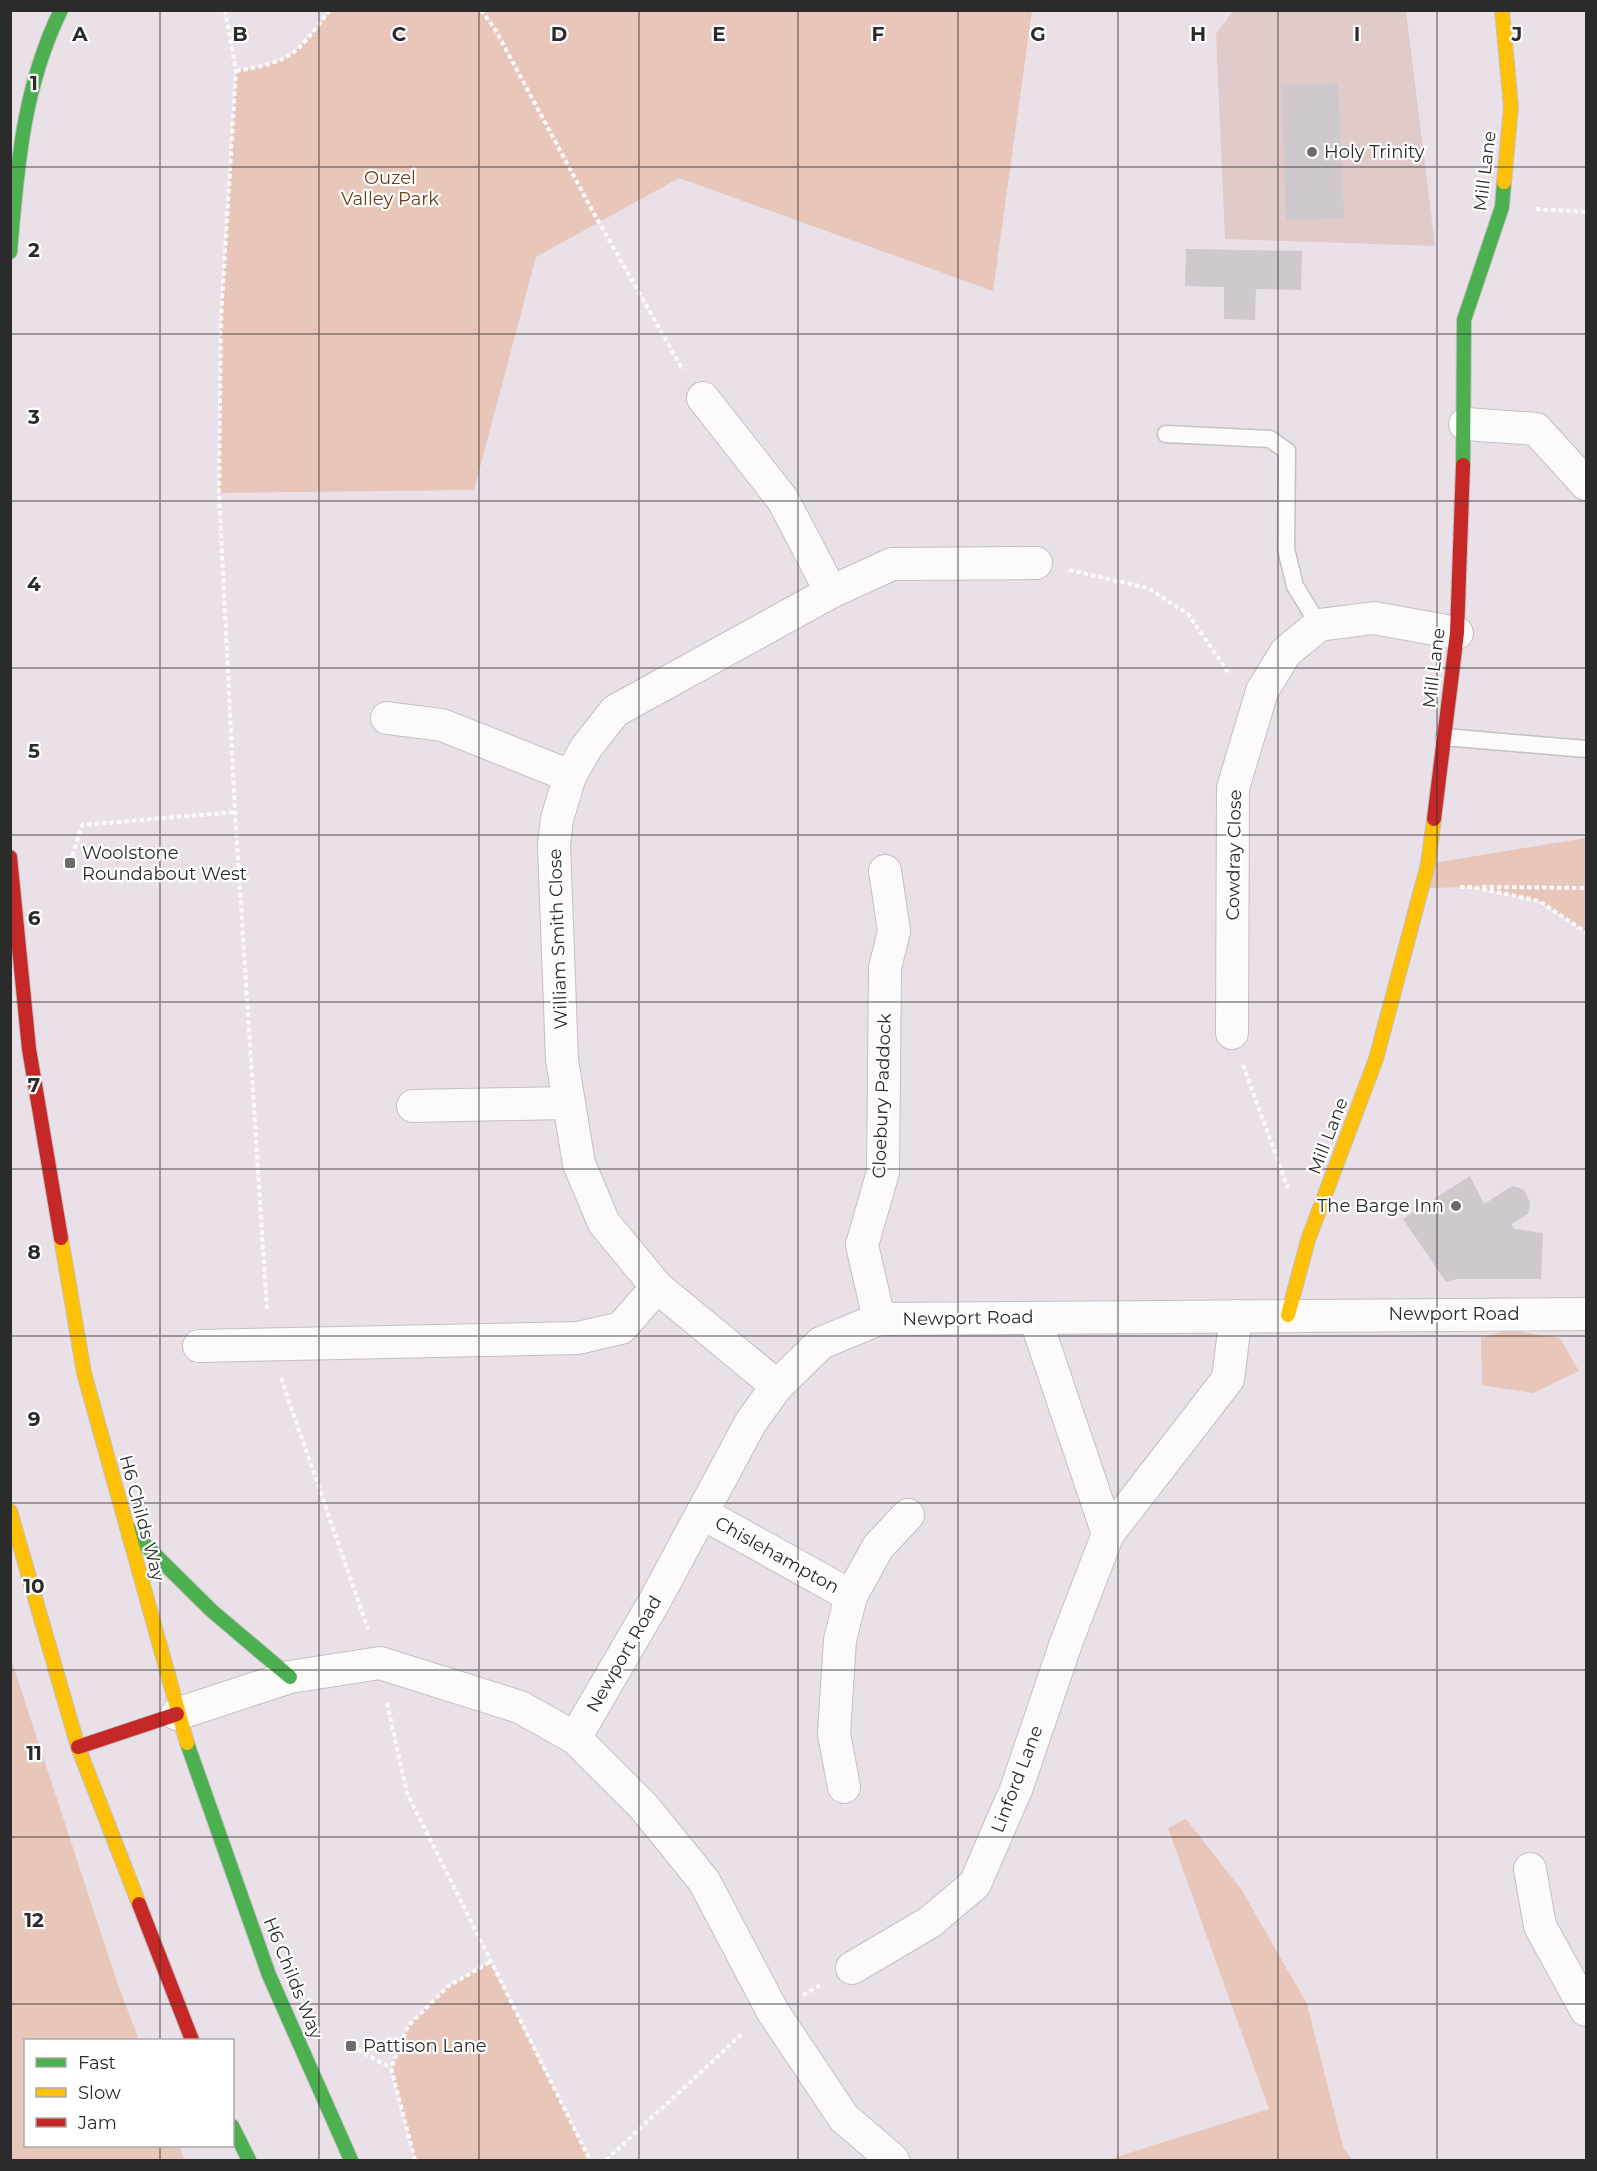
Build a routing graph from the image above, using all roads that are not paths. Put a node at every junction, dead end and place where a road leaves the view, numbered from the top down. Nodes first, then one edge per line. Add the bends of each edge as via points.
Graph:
1 (61, 10) edge
2 (1502, 10) edge
3 (10, 252) edge
4 (703, 398) road end
5 (1465, 424) junction
6 (1166, 435) dead end
7 (1587, 484) edge
8 (1036, 562) road end
9 (831, 592) junction
10 (1319, 625) junction
11 (1457, 633) junction
12 (387, 718) dead end
13 (1444, 737) junction
14 (1586, 749) edge
15 (570, 776) junction
16 (10, 857) edge
17 (885, 871) dead end
18 (1232, 1034) road end
19 (567, 1103) junction
20 (413, 1106) dead end
21 (657, 1287) junction
22 (1587, 1314) edge
23 (1288, 1315) junction
24 (1236, 1316) junction
25 (1035, 1317) junction
26 (879, 1319) junction
27 (200, 1346) dead end
28 (777, 1386) junction
29 (10, 1511) edge
30 (702, 1513) junction
31 (908, 1515) dead end
32 (126, 1526) junction
33 (1108, 1534) junction
34 (851, 1596) junction
35 (290, 1677) junction
36 (177, 1714) junction
37 (575, 1738) junction
38 (78, 1747) junction
39 (844, 1787) dead end
40 (1530, 1869) dead end
41 (852, 1968) road end
42 (1587, 2010) edge
43 (192, 2039) edge
44 (234, 2130) edge
45 (249, 2160) edge
46 (351, 2160) edge
47 (892, 2160) edge

1 - 3 street via 48,33 22,116
2 - 5 street, Mill Lane via 1511,106 1502,207 1464,320
4 - 9 street via 783,500
5 - 7 street via 1536,429
5 - 11 street, Mill Lane
6 - 10 lane via 1270,439 1287,451 1286,549 1295,586
8 - 9 street, William Smith Close via 892,564
9 - 15 street, William Smith Close via 615,711
10 - 11 street via 1374,618
10 - 18 street, Cowdray Close via 1286,652 1262,692 1233,788
11 - 13 street, Mill Lane
12 - 15 street via 442,725
13 - 14 lane
13 - 23 street, Mill Lane via 1423,888 1376,1059 1308,1240
15 - 19 street, William Smith Close via 554,845 556,945
16 - 32 street, H6 Childs Way via 29,1049 84,1373
17 - 26 street, Cloebury Paddock via 894,931 885,968 883,1172 862,1245
19 - 20 street
19 - 21 street, William Smith Close via 579,1164 604,1223
21 - 27 street via 621,1328 578,1338
21 - 28 street, William Smith Close
22 - 23 street, Newport Road
23 - 24 street, Newport Road
24 - 25 street, Newport Road
24 - 33 street, Linford Lane via 1228,1379
25 - 26 street, Newport Road
25 - 33 street
26 - 28 street, Newport Road via 821,1343
28 - 30 street, Newport Road via 751,1422
29 - 38 street
30 - 34 street, Chislehampton
30 - 37 street, Newport Road
31 - 34 street, Chislehampton via 878,1547
32 - 35 street via 212,1611
32 - 36 street, H6 Childs Way
33 - 41 street, Linford Lane via 1017,1787 975,1884 930,1922
34 - 39 street, Chislehampton via 840,1640 835,1685 834,1734
35 - 36 street
35 - 37 street via 380,1663 520,1707
36 - 38 street
36 - 46 street, H6 Childs Way via 269,1975
37 - 47 street via 644,1807 704,1881 773,2012 844,2118
38 - 43 street
40 - 42 street via 1540,1926
44 - 45 street

